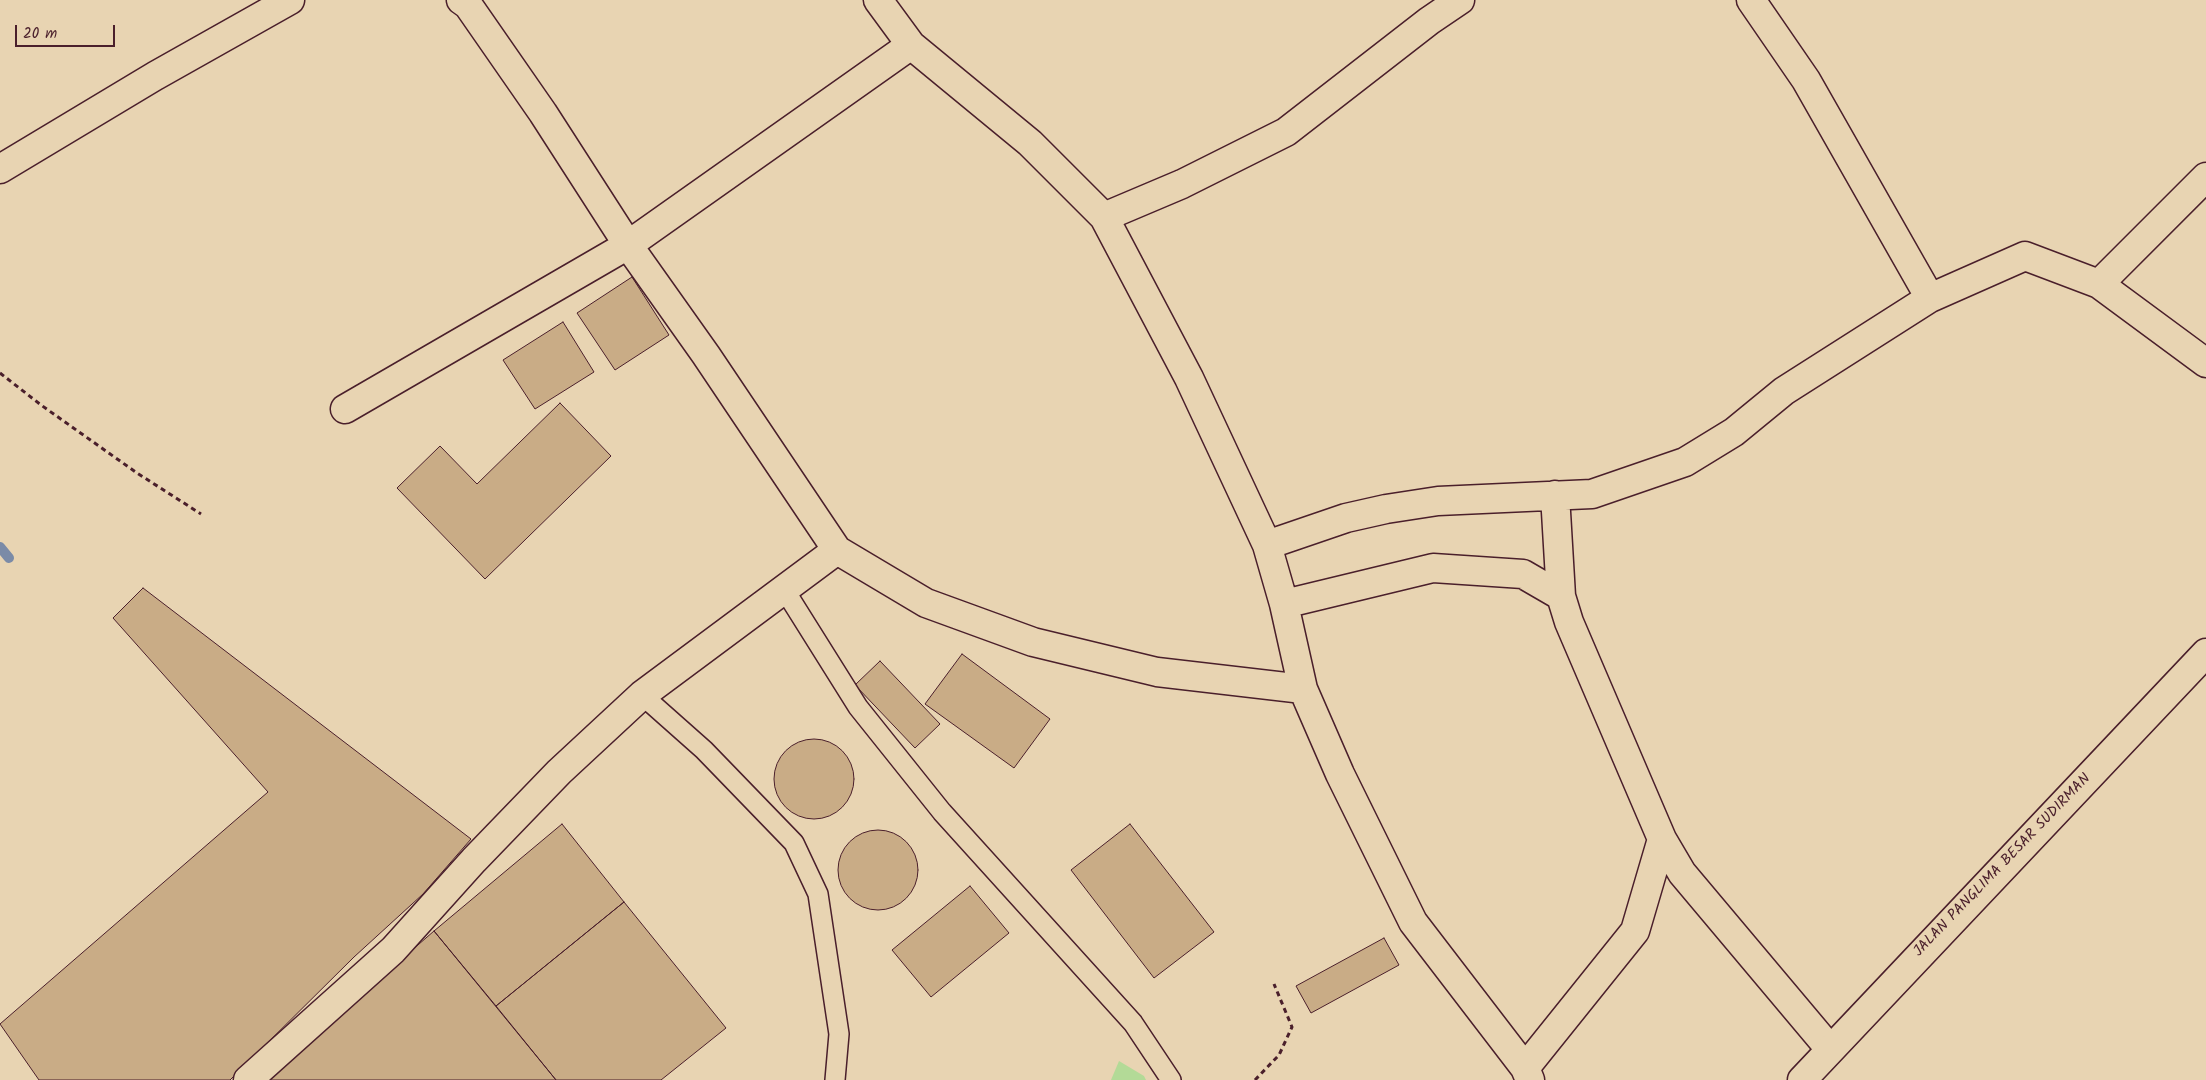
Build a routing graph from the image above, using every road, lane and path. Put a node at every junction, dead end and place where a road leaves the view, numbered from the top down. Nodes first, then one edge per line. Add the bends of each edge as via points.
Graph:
1 (290, 0) edge
2 (461, 0) edge
3 (878, 0) edge
4 (1460, 0) edge
5 (1751, 0) edge
6 (912, 45) junction
7 (0, 169) edge
8 (2206, 177) edge
9 (1104, 217) junction
10 (628, 245) junction
11 (2099, 284) junction
12 (1930, 298) junction
13 (2206, 363) edge
14 (0, 373) edge
15 (346, 409) dead end
16 (1555, 495) junction
17 (201, 514) dead end
18 (1267, 545) junction
19 (838, 550) junction
20 (784, 590) junction
21 (1561, 596) junction
22 (1284, 604) junction
23 (2206, 653) edge
24 (1303, 689) junction
25 (642, 695) junction
26 (1662, 839) junction
27 (1274, 984) dead end
28 (1830, 1049) junction
29 (1527, 1074) edge
30 (248, 1080) edge
31 (835, 1080) edge
32 (1171, 1080) edge
33 (1255, 1080) edge
34 (1802, 1080) edge

1 - 7 street
2 - 10 street via 468,5 543,113
3 - 6 street
4 - 9 street via 1286,132 1182,184
5 - 12 street via 1806,80
6 - 9 street via 1030,143
6 - 10 street
8 - 11 street
9 - 18 street via 1189,378
10 - 15 street
10 - 19 street
11 - 12 street via 2025,256
11 - 13 street
12 - 16 street via 1784,391 1734,432 1685,462 1592,494
14 - 17 path via 137,473
16 - 18 street via 1438,501 1386,509 1346,518
16 - 21 street
18 - 22 street
19 - 20 street
19 - 24 street via 926,603 1033,642 1157,672
20 - 25 street
20 - 32 lane via 858,707 942,812 1133,1023
21 - 22 street via 1523,574 1433,568
21 - 26 street via 1569,622
22 - 24 street
23 - 28 street, JALAN PANGLIMA BESAR SUDIRMAN
24 - 29 street via 1340,774 1413,922
25 - 30 street via 552,779 393,950
25 - 31 lane via 704,750 794,843 818,894 838,1034
26 - 28 street via 1682,873
26 - 29 street via 1635,931
27 - 33 path via 1292,1027 1279,1055
28 - 34 street, JALAN PANGLIMA BESAR SUDIRMAN

